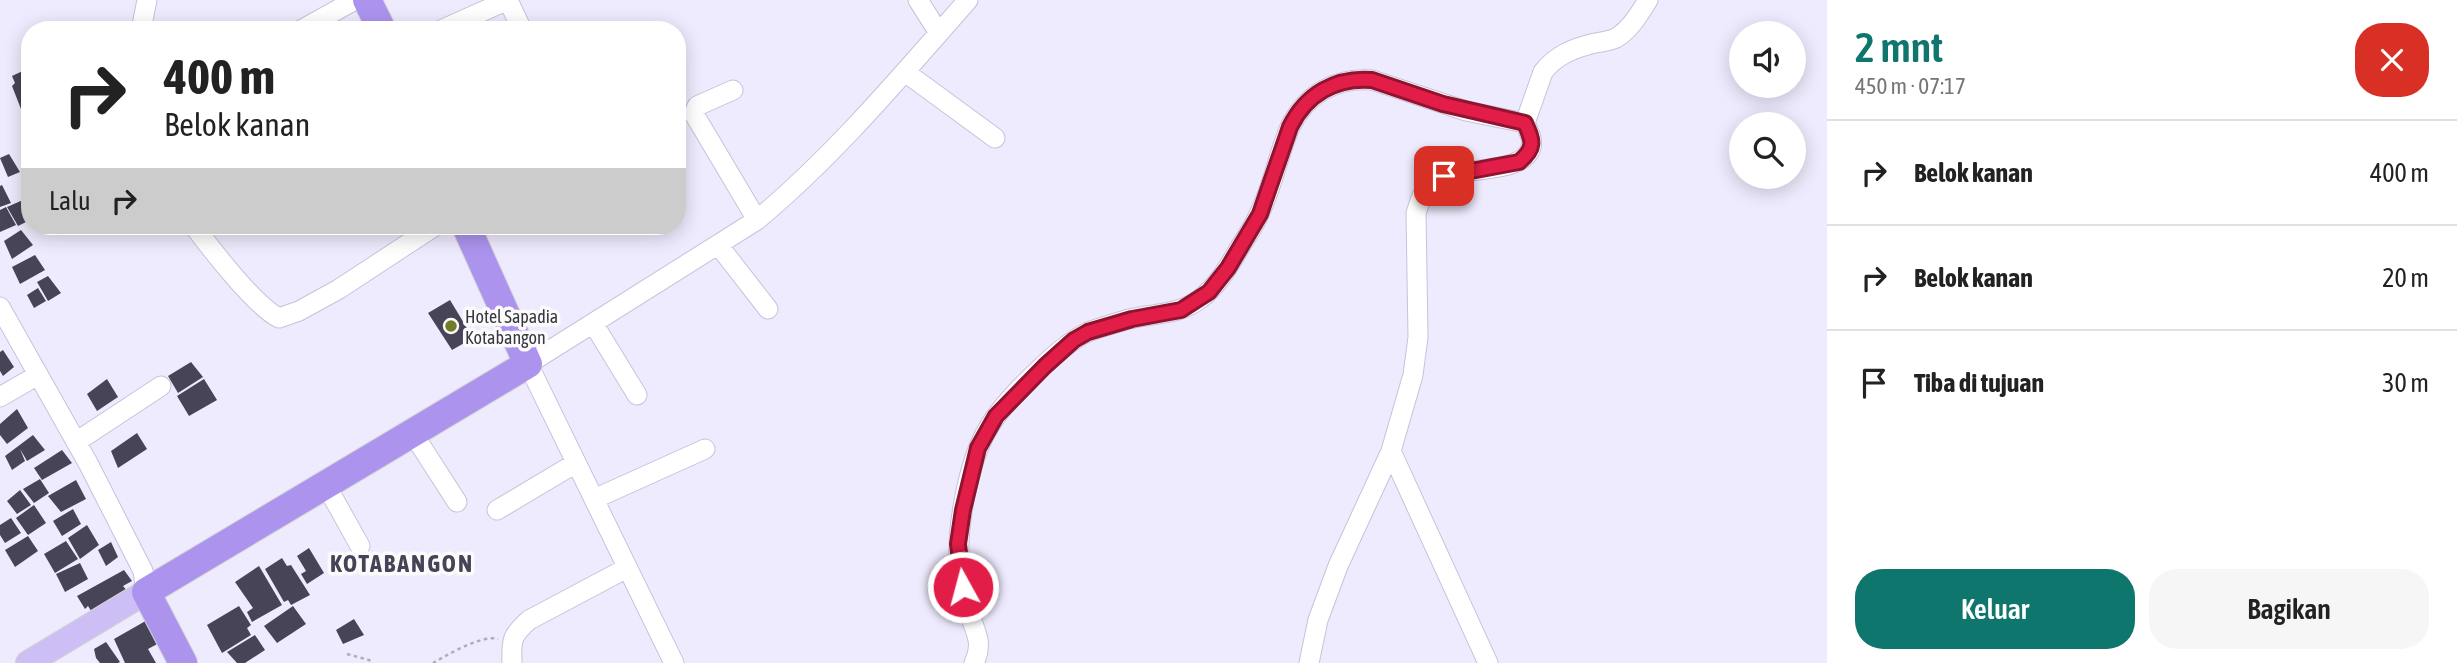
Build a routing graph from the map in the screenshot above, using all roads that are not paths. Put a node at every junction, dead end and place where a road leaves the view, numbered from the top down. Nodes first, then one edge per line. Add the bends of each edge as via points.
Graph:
1 (148, 0) edge
2 (355, 0) edge
3 (368, 0) edge
4 (508, 0) edge
5 (918, 0) edge
6 (968, 0) edge
7 (1648, 0) edge
8 (144, 21) edge
9 (317, 21) edge
10 (378, 21) edge
11 (462, 21) edge
12 (518, 21) edge
13 (939, 33) junction
14 (905, 72) junction
15 (733, 90) dead end
16 (1525, 123) junction
17 (995, 138) dead end
18 (757, 220) junction
19 (201, 235) edge
20 (421, 235) edge
21 (470, 235) edge
22 (719, 246) junction
23 (0, 307) edge
24 (768, 309) dead end
25 (593, 323) junction
26 (528, 364) junction
27 (38, 375) junction
28 (161, 386) dead end
29 (637, 395) dead end
30 (0, 397) edge
31 (412, 432) junction
32 (76, 442) junction
33 (705, 449) dead end
34 (1391, 451) junction
35 (576, 463) junction
36 (326, 485) junction
37 (594, 499) junction
38 (457, 502) dead end
39 (497, 510) dead end
40 (360, 546) dead end
41 (627, 568) junction
42 (149, 582) junction
43 (32, 661) edge
44 (1483, 662) edge
45 (183, 663) edge
46 (200, 663) edge
47 (512, 663) edge
48 (674, 663) edge
49 (974, 663) edge
50 (1309, 663) edge

1 - 8 street
2 - 9 street
3 - 10 highway
4 - 11 street
4 - 12 street
5 - 13 street
6 - 13 street
7 - 16 street via 1615,38 1553,60 1543,72
13 - 14 street
14 - 17 street
14 - 18 street via 835,148
15 - 18 street via 697,106 694,114
16 - 34 street via 1532,142 1519,162 1450,174 1422,195 1416,213 1418,337 1413,375
16 - 49 street via 1443,104 1372,80 1336,83 1309,100 1290,127 1260,214 1209,292 1181,310 1132,319 1074,340 1028,382 987,430 973,466 958,544 966,604 978,636
18 - 22 street
19 - 20 street via 231,272 279,318 338,289
21 - 26 highway
22 - 24 street
22 - 25 street
23 - 27 street
25 - 26 street
25 - 29 street
26 - 31 highway
26 - 35 street
27 - 30 street
27 - 32 street
28 - 32 street
31 - 36 highway
31 - 38 street
32 - 42 street
33 - 37 street
34 - 44 street
34 - 50 street via 1338,566 1318,620
35 - 37 street
35 - 39 street
36 - 40 street
36 - 42 highway
37 - 41 street
41 - 47 street via 529,620 511,643
41 - 48 street
42 - 43 main road
42 - 45 highway
42 - 46 highway

